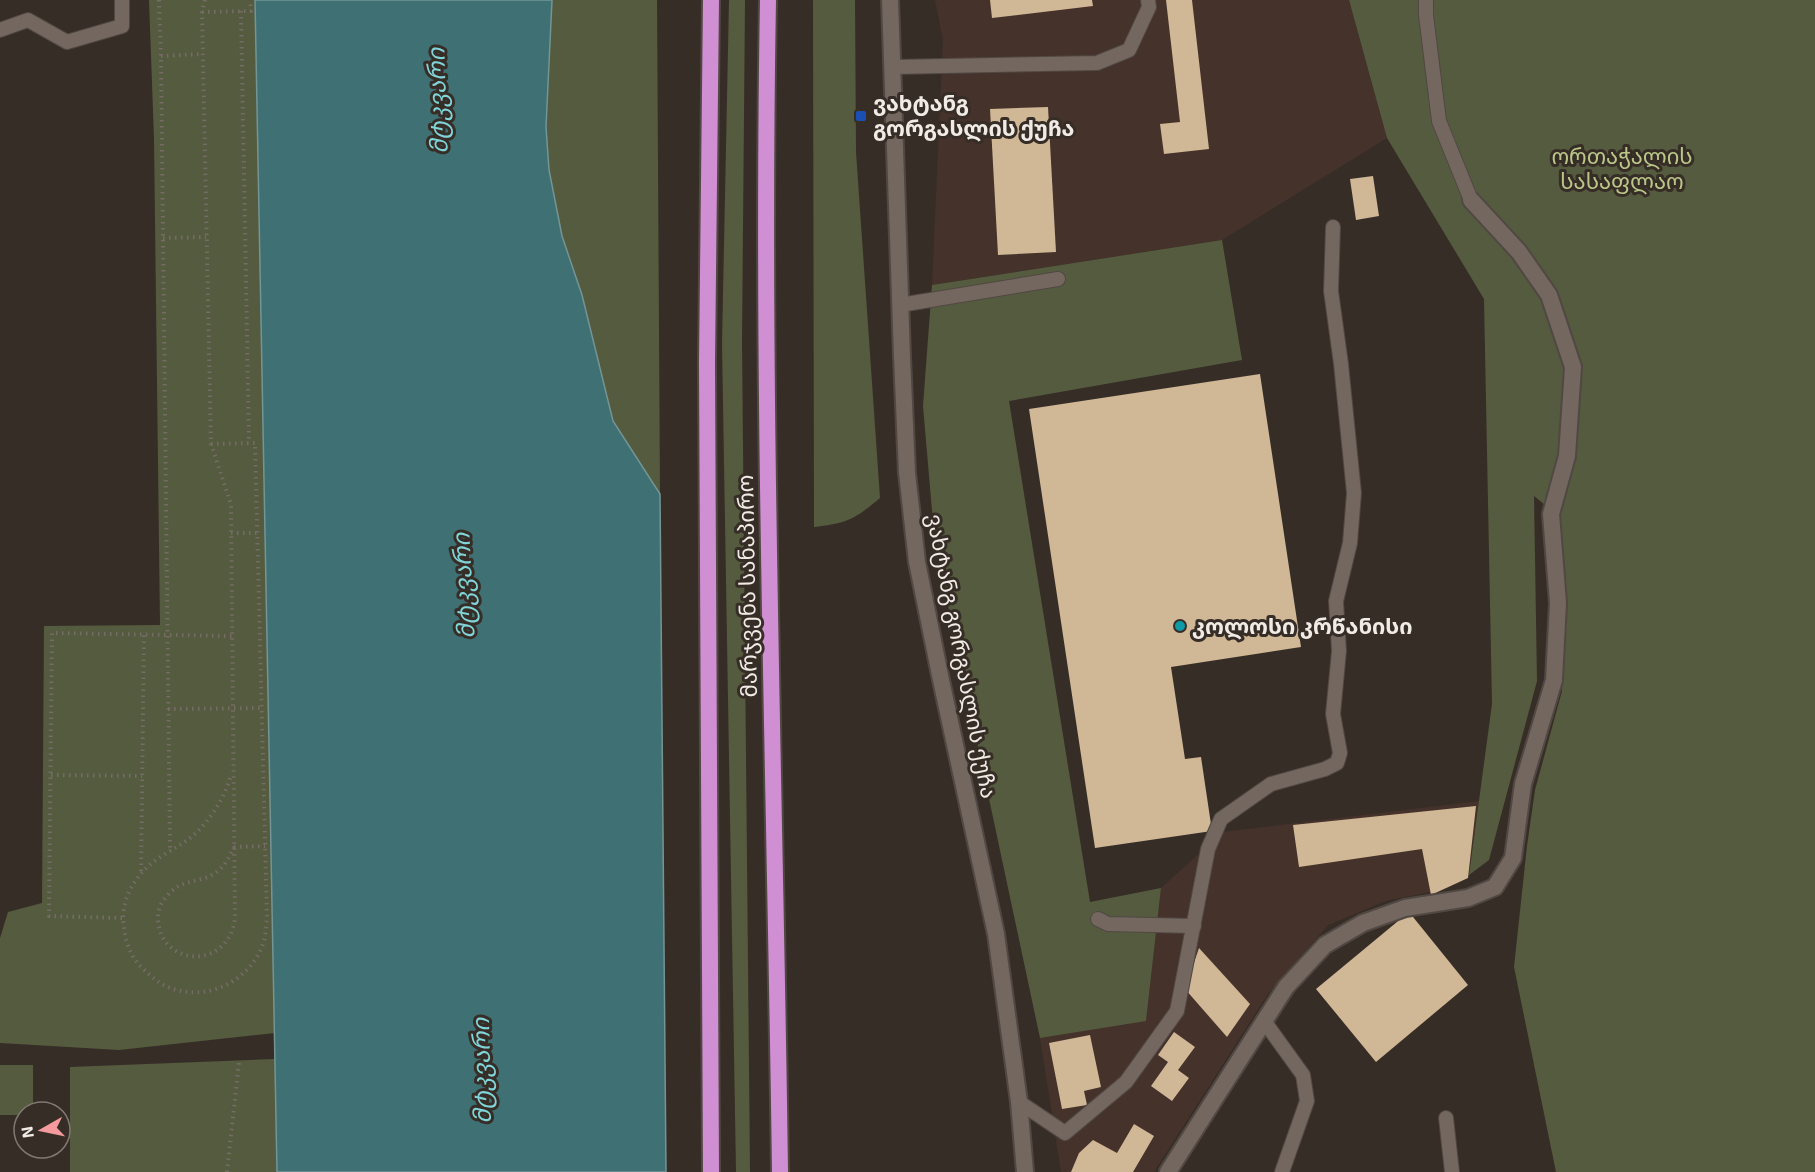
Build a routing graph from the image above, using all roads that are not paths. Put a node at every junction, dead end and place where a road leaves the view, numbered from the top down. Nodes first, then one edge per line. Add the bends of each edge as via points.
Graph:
1 (122, 0) edge
2 (711, 0) edge
3 (768, 0) edge
4 (890, 0) edge
5 (1148, 0) edge
6 (1426, 0) edge
7 (0, 30) edge
8 (893, 67) junction
9 (1471, 200) joint
10 (1333, 227) dead end
11 (1058, 279) dead end
12 (900, 305) junction
13 (1098, 919) dead end
14 (1194, 926) junction
15 (1264, 1021) junction
16 (1019, 1102) junction
17 (1446, 1118) dead end
18 (711, 1172) edge
19 (780, 1172) edge
20 (1024, 1172) edge
21 (1168, 1172) edge
22 (1282, 1172) edge
23 (1452, 1172) edge

1 - 7 lane via 122,27 68,42 28,20
2 - 18 highway, მარჯვენა სანაპირო via 707,364
3 - 19 highway, მარჯვენა სანაპირო via 770,635
4 - 8 street, ვახტანგ გორგასლის ქუჩა
5 - 8 lane via 1149,7 1129,50 1097,63
6 - 9 lane via 1438,121
8 - 12 street, ვახტანგ გორგასლის ქუჩა
9 - 15 street via 1519,252 1549,295 1573,367 1567,456 1551,514 1558,603 1554,680 1523,784 1513,858 1495,887 1468,898 1406,908 1363,923 1325,945 1286,987
10 - 14 lane via 1331,291 1354,493 1350,543 1336,601 1339,651 1333,714 1340,753 1337,764 1271,784 1221,819 1208,849
11 - 12 lane
12 - 16 street, ვახტანგ გორგასლის ქუჩა via 907,473 917,562 996,934
13 - 14 lane via 1108,924
14 - 16 lane via 1178,1011 1126,1082 1065,1133
15 - 21 street
15 - 22 lane via 1303,1075 1307,1101
16 - 20 street, ვახტანგ გორგასლის ქუჩა
17 - 23 lane

